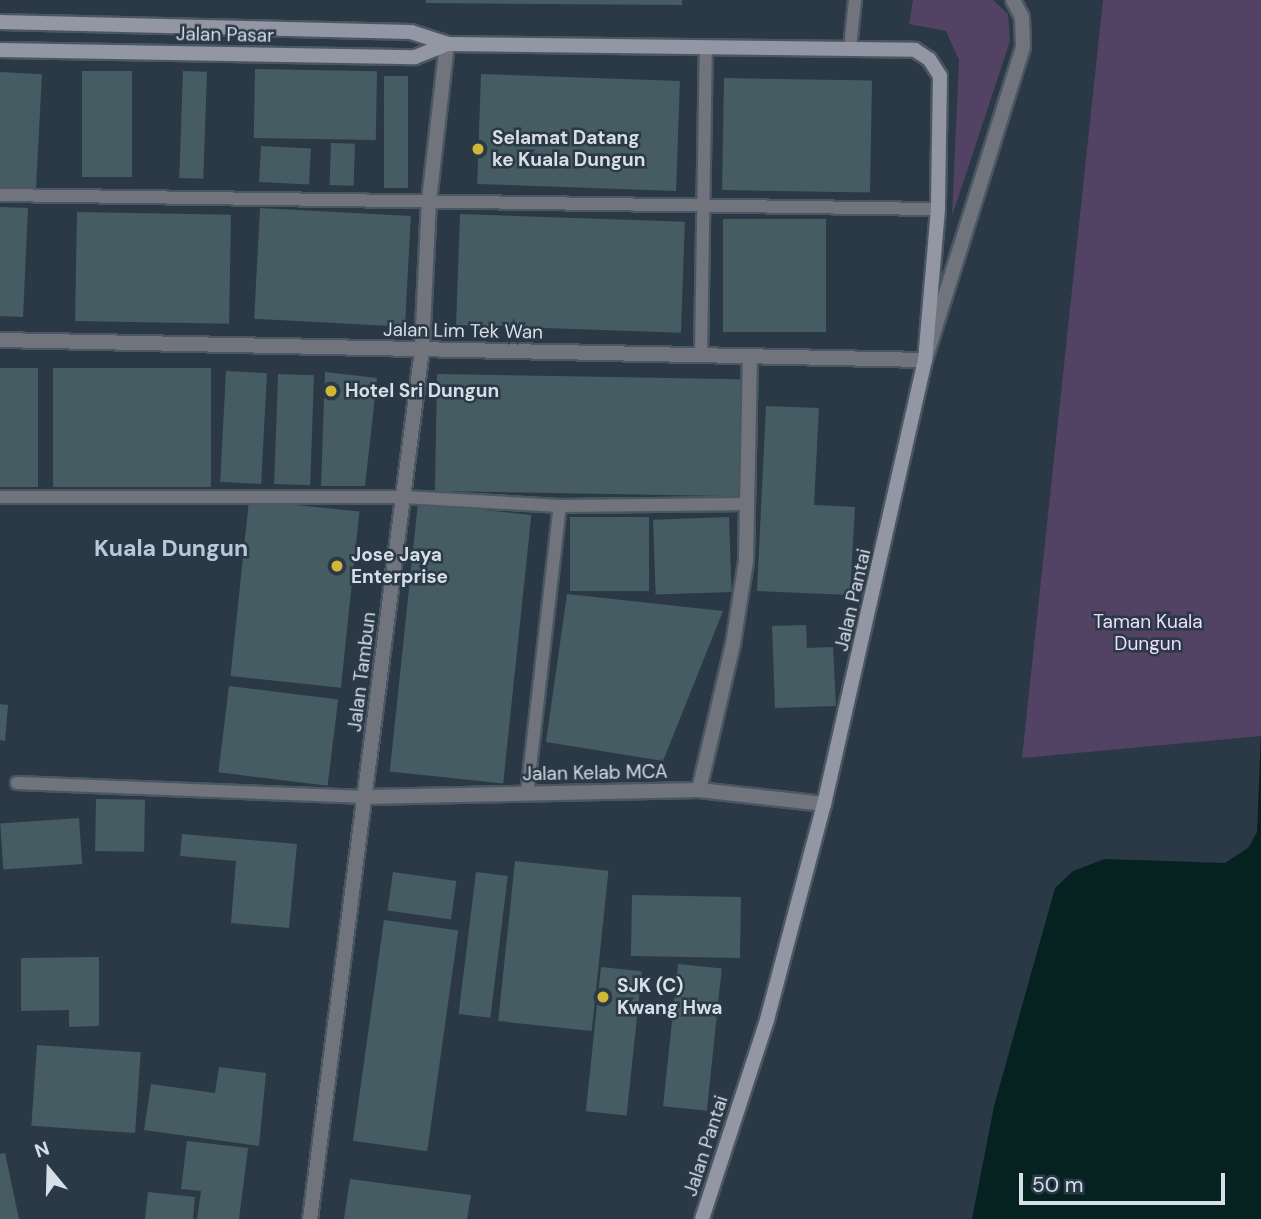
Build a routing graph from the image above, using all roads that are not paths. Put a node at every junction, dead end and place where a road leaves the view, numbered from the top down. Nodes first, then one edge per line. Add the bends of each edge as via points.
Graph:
1 (855, 0) edge
2 (1013, 0) edge
3 (0, 22) edge
4 (447, 44) junction
5 (706, 46) junction
6 (850, 49) junction
7 (0, 50) edge
8 (0, 195) edge
9 (429, 201) junction
10 (703, 205) junction
11 (938, 209) junction
12 (0, 340) edge
13 (422, 349) junction
14 (701, 355) junction
15 (750, 356) junction
16 (925, 360) junction
17 (0, 497) edge
18 (404, 497) junction
19 (748, 504) junction
20 (560, 506) junction
21 (17, 783) dead end
22 (699, 790) junction
23 (527, 794) junction
24 (366, 797) junction
25 (824, 804) junction
26 (310, 1219) edge
27 (702, 1219) edge

1 - 6 lane
2 - 16 street via 1023,17 1023,47
3 - 4 main road, Jalan Pasar via 411,32
4 - 5 main road, Jalan Pasar
4 - 7 main road, Jalan Pasar via 415,57
4 - 9 street, Jalan Tambun
5 - 6 main road, Jalan Pasar
5 - 10 lane
6 - 11 main road, Jalan Pantai via 915,50 929,59 940,76
8 - 9 lane
9 - 10 lane
9 - 13 street, Jalan Tambun
10 - 11 lane
10 - 14 lane
11 - 16 main road, Jalan Pantai
12 - 13 street, Jalan Lim Tek Wan
13 - 14 street, Jalan Lim Tek Wan
13 - 18 street, Jalan Tambun
14 - 15 street, Jalan Lim Tek Wan
15 - 16 street, Jalan Lim Tek Wan
15 - 19 street
16 - 25 main road, Jalan Pantai
17 - 18 lane
18 - 20 lane
18 - 24 street, Jalan Tambun
19 - 20 lane
19 - 22 street via 746,561 733,644
20 - 23 lane
21 - 24 lane
22 - 23 street, Jalan Kelab MCA
22 - 25 street, Jalan Kelab MCA
23 - 24 street, Jalan Kelab MCA
24 - 26 street, Jalan Tambun
25 - 27 main road, Jalan Pantai via 767,1020

